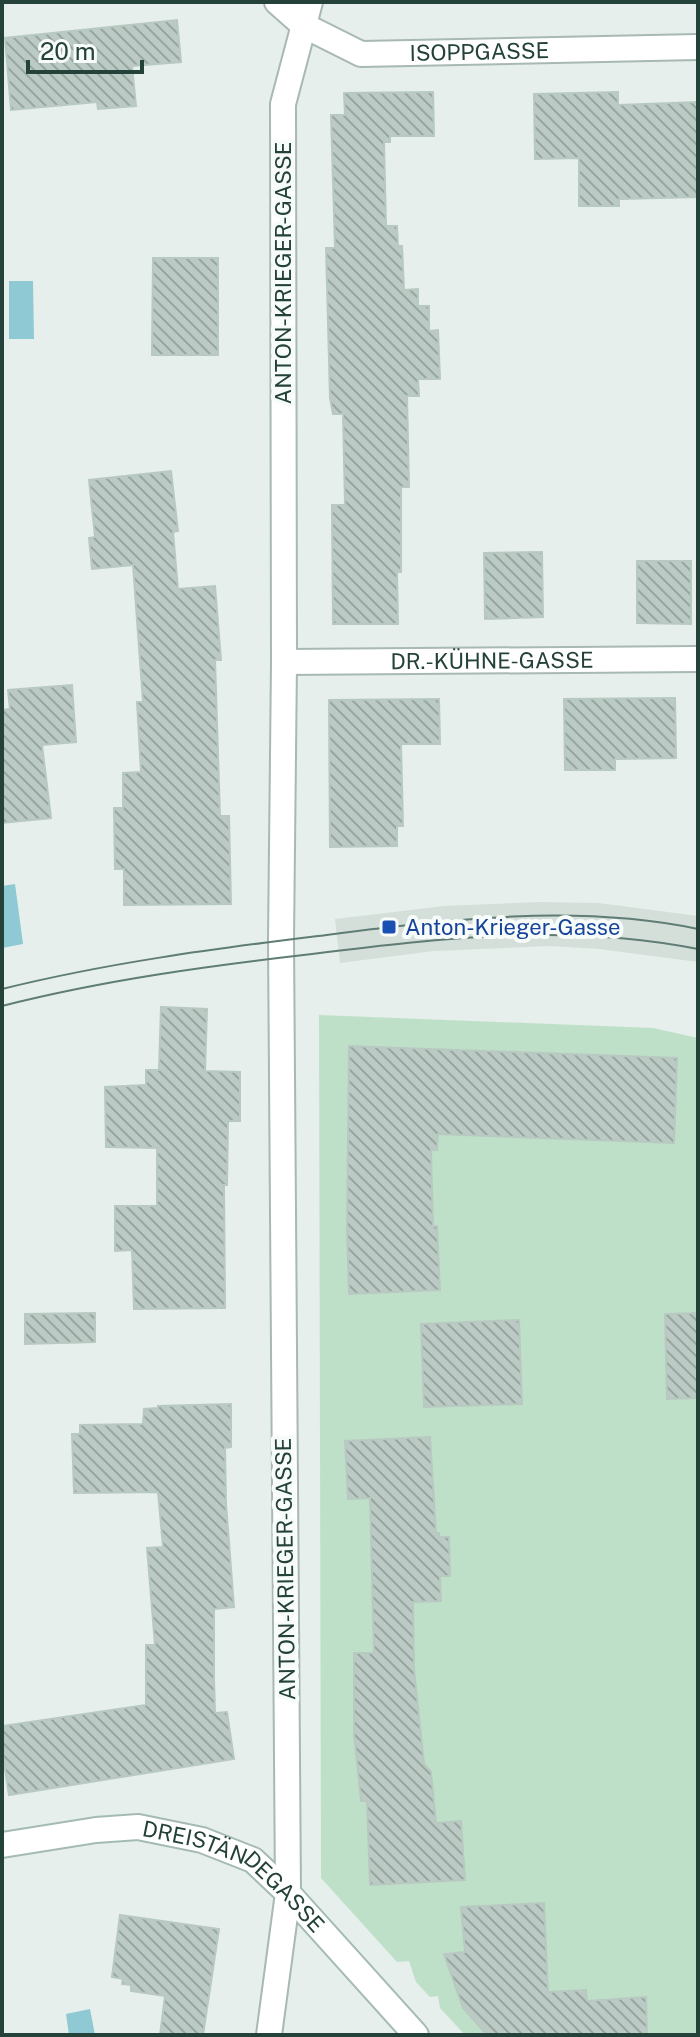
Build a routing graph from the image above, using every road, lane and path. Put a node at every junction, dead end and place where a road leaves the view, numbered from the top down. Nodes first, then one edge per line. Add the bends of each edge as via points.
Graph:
1 (277, 2) edge
2 (306, 13) edge
3 (698, 47) edge
4 (698, 659) edge
5 (284, 662) junction
6 (2, 1845) edge
7 (288, 1893) junction
8 (269, 2035) edge
9 (416, 2035) edge

1 - 2 street, ISOPPGASSE
2 - 3 street, ISOPPGASSE via 361,54
2 - 5 street, ANTON-KRIEGER-GASSE via 283,104
4 - 5 street, DR.-KÜHNE-GASSE
5 - 7 street, ANTON-KRIEGER-GASSE via 281,1014
6 - 7 street, DREISTÄNDEGASSE via 138,1827 202,1840 253,1860
7 - 8 street, ANTON-KRIEGER-GASSE
7 - 9 street, DREISTÄNDEGASSE

